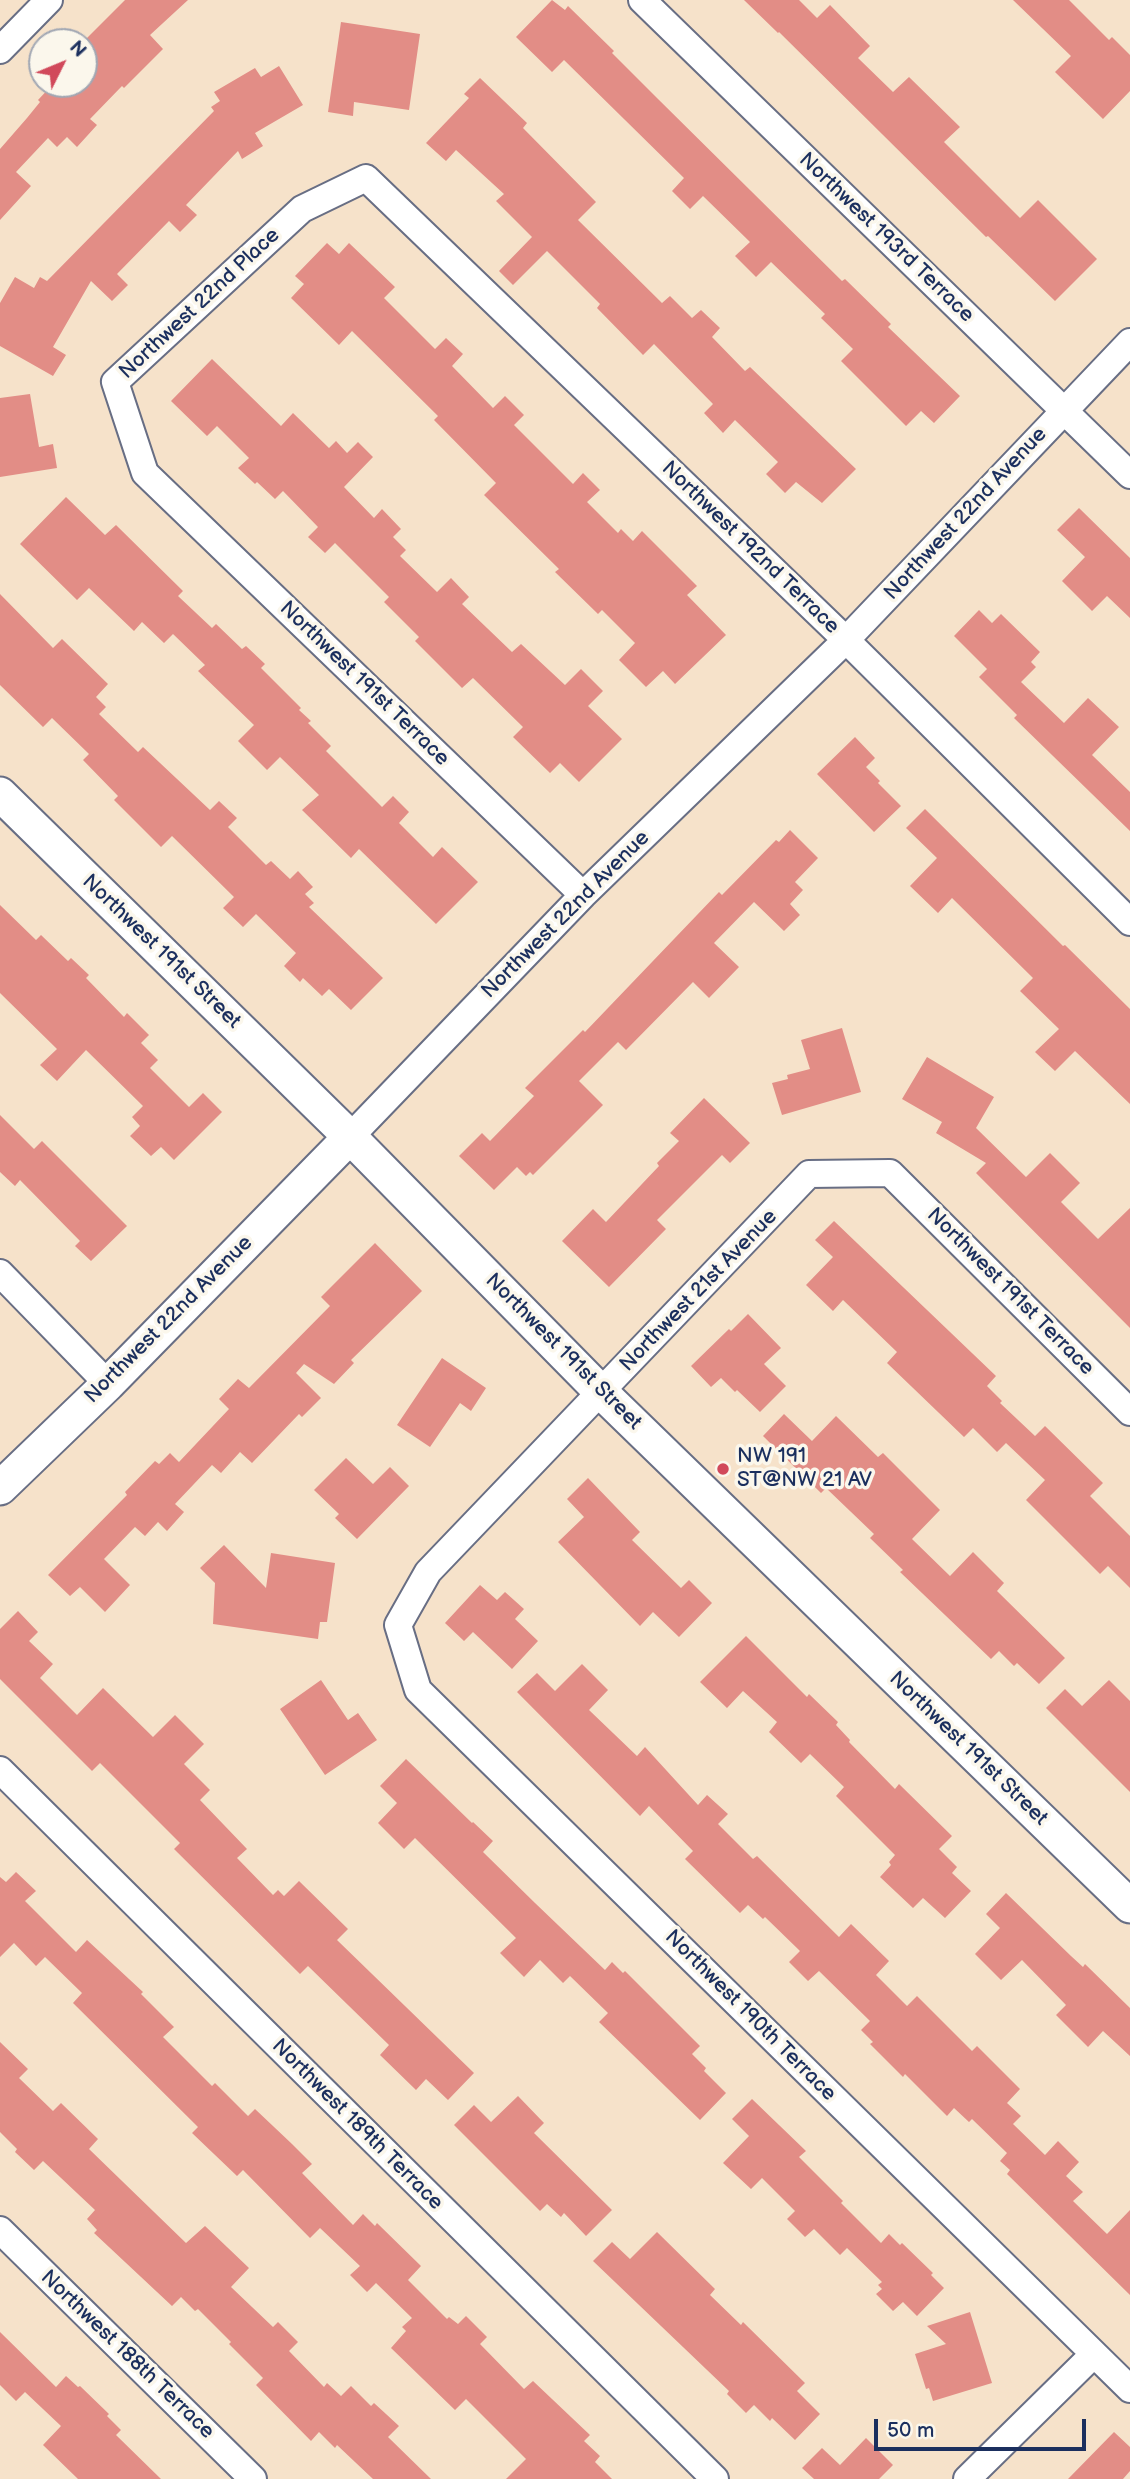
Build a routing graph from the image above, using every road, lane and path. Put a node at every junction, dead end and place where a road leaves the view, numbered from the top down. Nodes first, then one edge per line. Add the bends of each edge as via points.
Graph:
1 (49, 0) edge
2 (642, 0) edge
3 (0, 50) edge
4 (366, 178) joint
5 (1130, 342) edge
6 (1063, 411) junction
7 (145, 473) joint
8 (1130, 475) edge
9 (846, 640) junction
10 (0, 794) edge
11 (583, 895) junction
12 (1130, 922) edge
13 (350, 1137) junction
14 (890, 1172) joint
15 (0, 1273) edge
16 (108, 1384) junction
17 (602, 1393) junction
18 (1130, 1412) edge
19 (0, 1488) edge
20 (398, 1625) joint
21 (0, 1770) edge
22 (1130, 1906) edge
23 (0, 2230) edge
24 (1094, 2354) junction
25 (1130, 2389) edge
26 (253, 2479) edge
27 (715, 2479) edge
28 (967, 2479) edge

1 - 3 street
2 - 6 street, Northwest 193rd Terrace
4 - 7 street, Northwest 22nd Place via 302,209 115,382
4 - 9 street, Northwest 192nd Terrace
5 - 6 street, Northwest 22nd Avenue
6 - 8 street, Northwest 193rd Terrace
6 - 9 street, Northwest 22nd Avenue
7 - 11 street, Northwest 191st Terrace
9 - 11 street, Northwest 22nd Avenue
9 - 12 street, Northwest 192nd Terrace
10 - 13 street, Northwest 191st Street
11 - 13 street, Northwest 22nd Avenue
13 - 16 street, Northwest 22nd Avenue
13 - 17 street, Northwest 191st Street
14 - 17 street, Northwest 21st Avenue via 809,1174
14 - 18 street, Northwest 191st Terrace
15 - 16 street
16 - 19 street, Northwest 22nd Avenue
17 - 20 street, Northwest 21st Avenue via 428,1572
17 - 22 street, Northwest 191st Street
20 - 24 street, Northwest 190th Terrace via 418,1690
21 - 27 street, Northwest 189th Terrace
23 - 26 street, Northwest 188th Terrace
24 - 25 street, Northwest 190th Terrace
24 - 28 street

